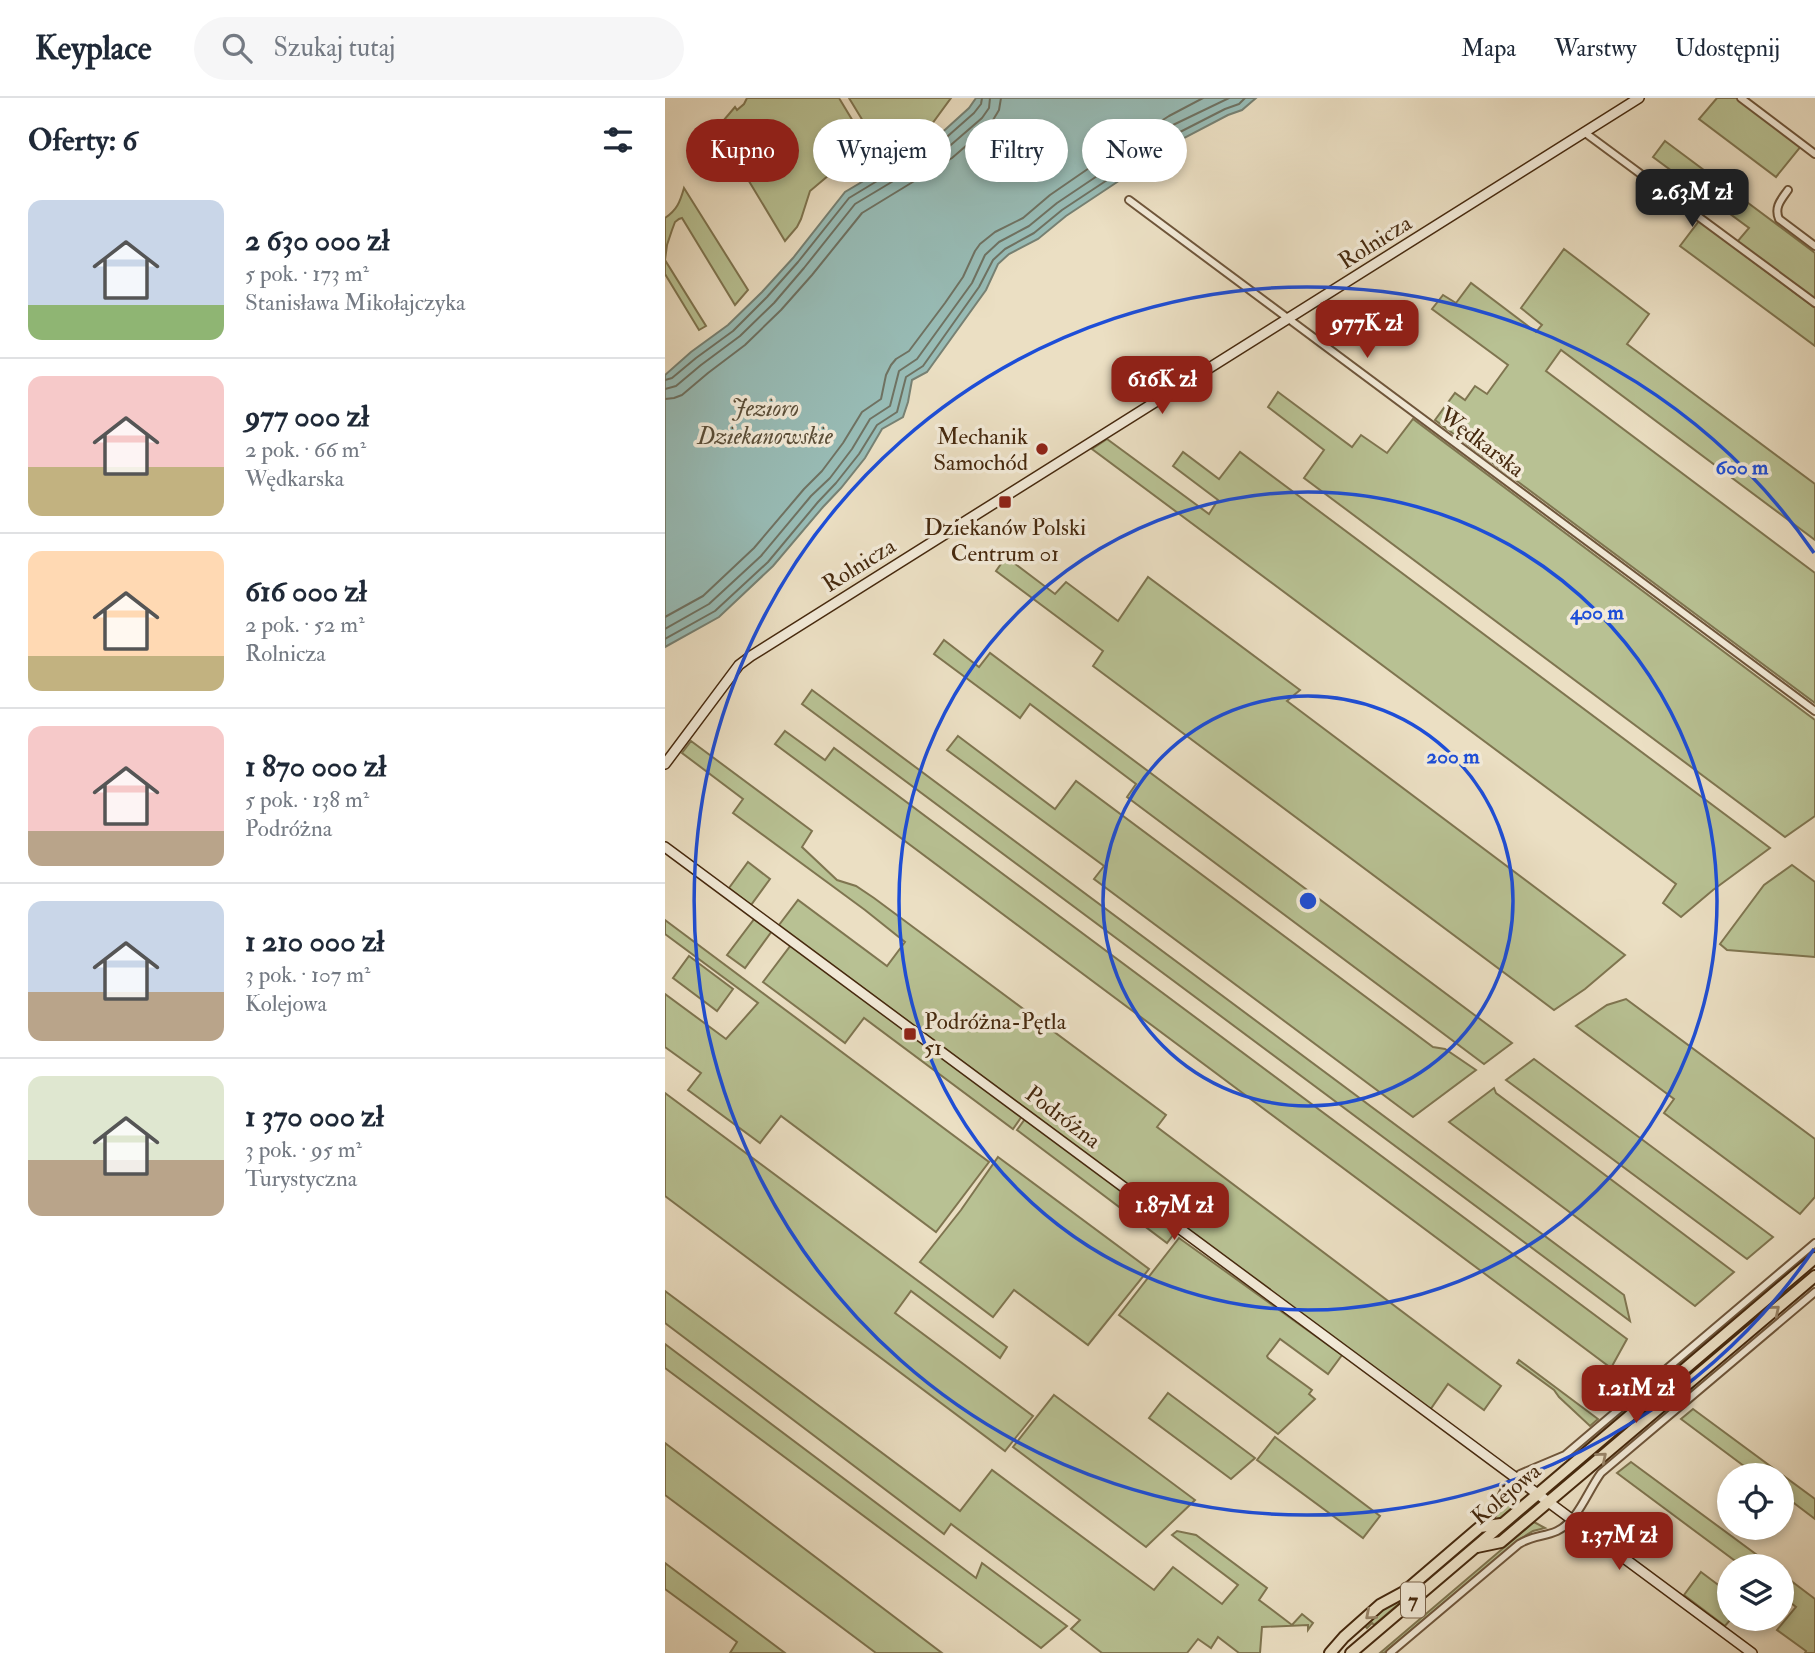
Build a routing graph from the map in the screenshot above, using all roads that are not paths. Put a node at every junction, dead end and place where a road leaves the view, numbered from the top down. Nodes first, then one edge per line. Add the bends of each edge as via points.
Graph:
1 (1639, 98) edge
2 (1741, 98) edge
3 (1584, 132) junction
4 (1815, 154) edge
5 (1789, 190) dead end
6 (1129, 200) dead end
7 (1815, 246) edge
8 (1815, 303) edge
9 (1288, 318) junction
10 (1815, 711) edge
11 (665, 764) edge
12 (665, 847) edge
13 (1815, 1243) edge
14 (1815, 1258) edge
15 (1815, 1276) edge
16 (1815, 1292) edge
17 (1516, 1478) junction
18 (1538, 1494) junction
19 (1550, 1501) junction
20 (1573, 1518) junction
21 (1504, 1523) junction
22 (1480, 1527) junction
23 (1475, 1548) junction
24 (1330, 1653) edge
25 (1351, 1653) edge
26 (1390, 1653) edge
27 (1752, 1653) edge

1 - 3 street, Rolnicza
2 - 4 street
3 - 8 street
3 - 9 street, Rolnicza
5 - 7 street via 1777,206 1779,219
6 - 9 street, Wędkarska
9 - 10 street, Wędkarska
9 - 11 street, Rolnicza via 745,660
12 - 17 street, Podróżna
13 - 17 street via 1565,1455
14 - 18 highway, Kolejowa / 7
19 -> 15 highway, Kolejowa
16 - 20 street via 1601,1474
17 - 18 street, Podróżna
17 - 22 street
18 - 19 street, Podróżna
18 - 21 highway, Kolejowa / 7
19 - 20 street, Podróżna
19 - 23 highway, Kolejowa via 1501,1542
20 - 26 street via 1556,1531 1520,1544
20 - 27 street, Podróżna
21 - 22 highway
21 - 23 highway, Kolejowa / 7
22 -> 24 highway via 1404,1592 1380,1605
23 - 25 highway, Kolejowa / 7

